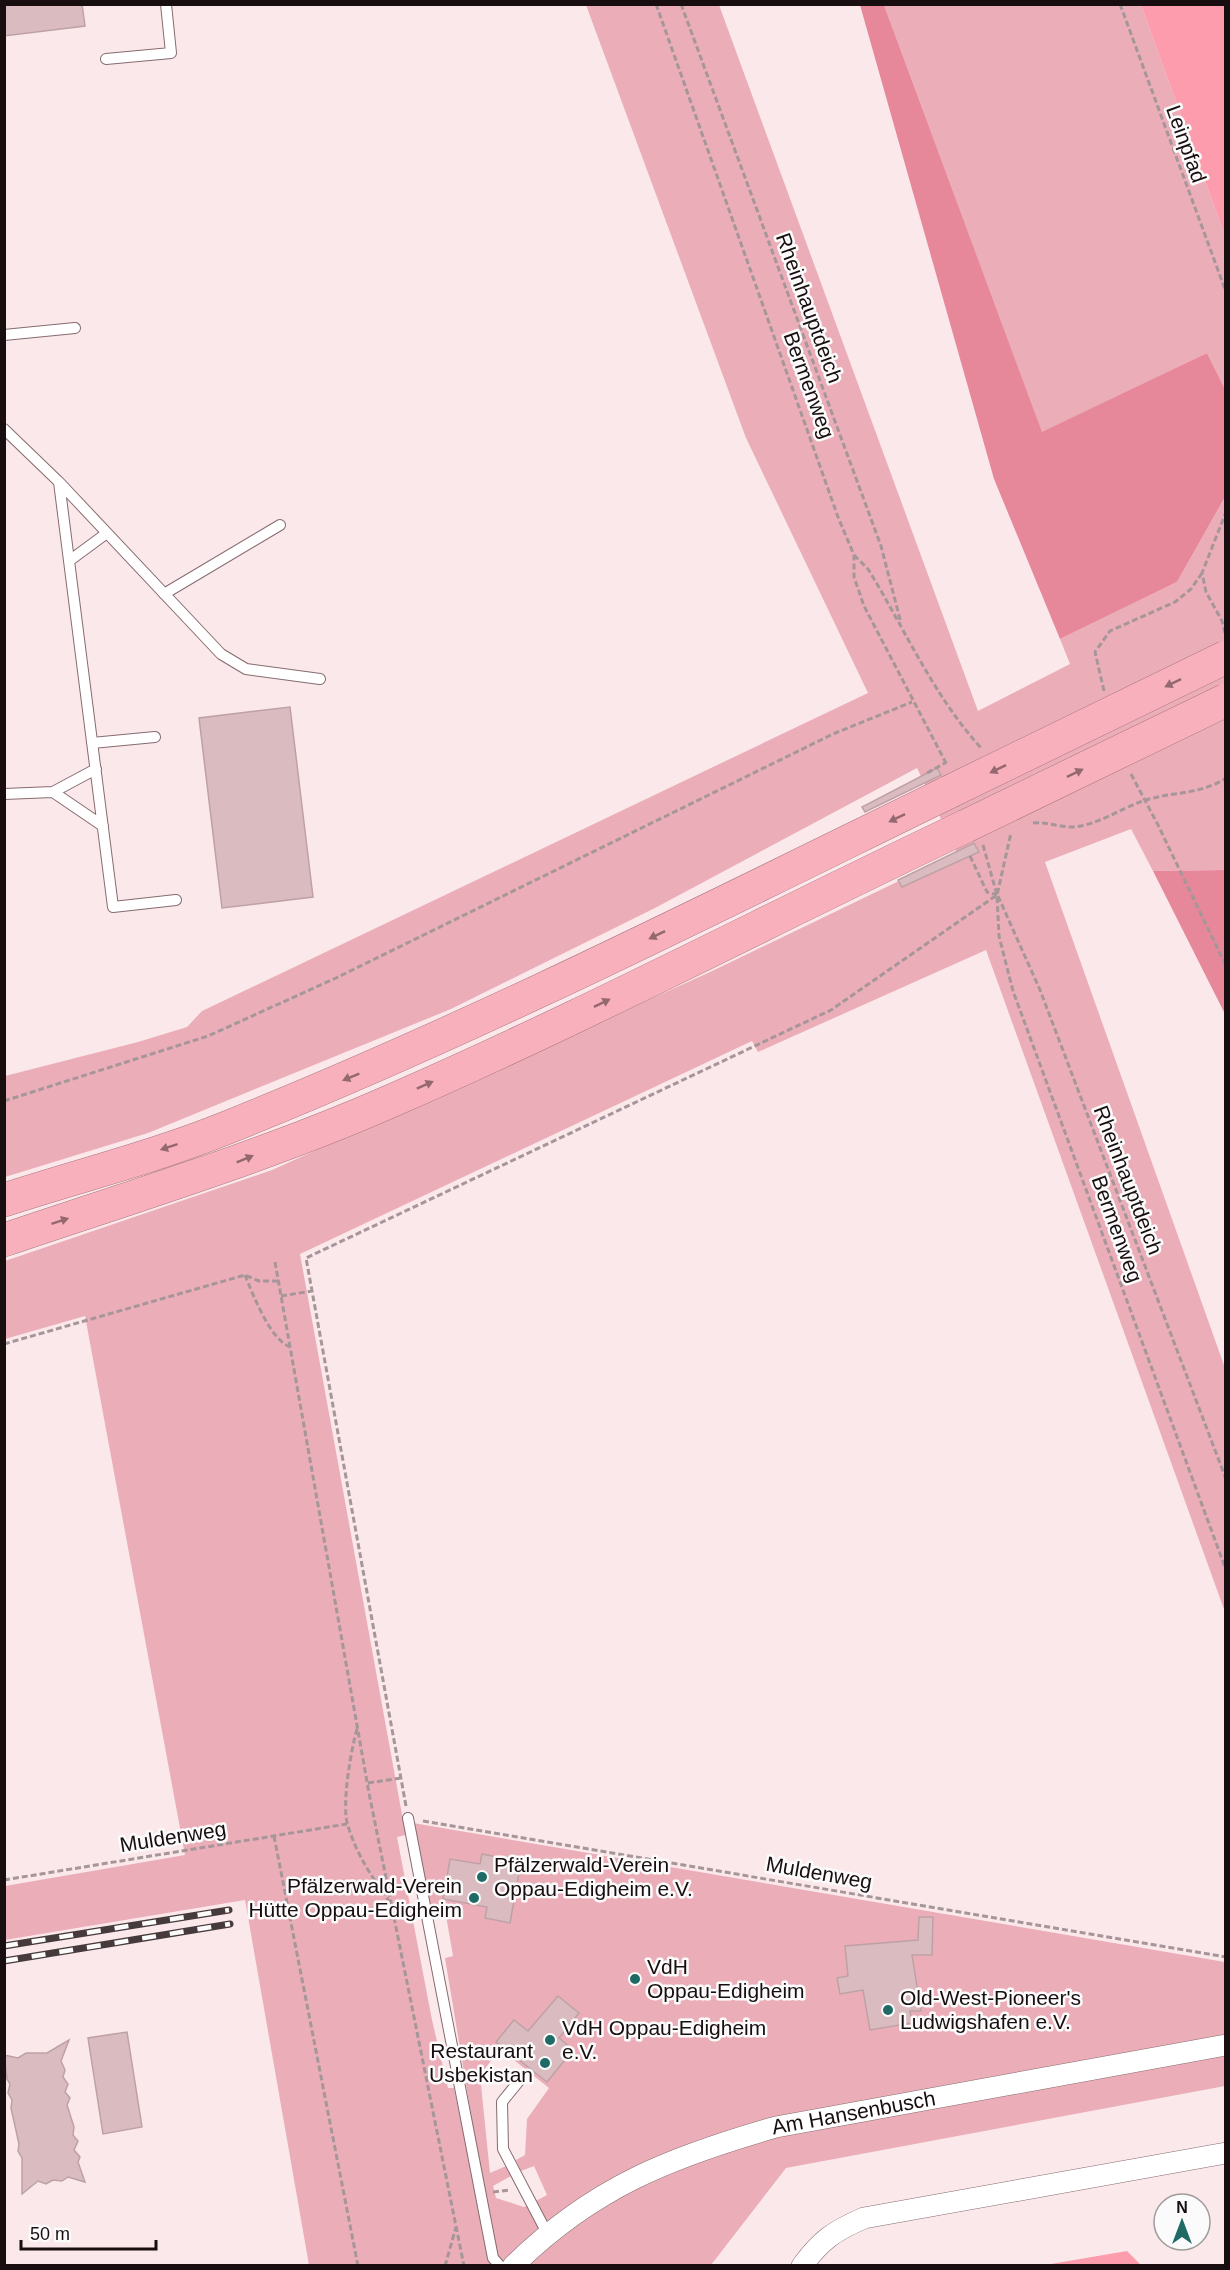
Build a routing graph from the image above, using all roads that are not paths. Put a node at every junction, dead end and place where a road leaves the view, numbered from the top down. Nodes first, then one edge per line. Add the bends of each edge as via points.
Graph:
1 (166, 4) edge
2 (106, 59) dead end
3 (75, 328) dead end
4 (4, 335) edge
5 (4, 429) edge
6 (59, 482) junction
7 (280, 525) dead end
8 (107, 533) junction
9 (69, 561) junction
10 (164, 594) junction
11 (1226, 657) edge
12 (320, 679) dead end
13 (1226, 700) edge
14 (155, 736) dead end
15 (92, 743) junction
16 (96, 769) junction
17 (53, 792) junction
18 (4, 794) edge
19 (103, 826) junction
20 (176, 900) dead end
21 (4, 1200) edge
22 (4, 1240) edge
23 (408, 1818) road end
24 (1226, 2045) edge
25 (519, 2081) dead end
26 (1226, 2153) edge
27 (547, 2232) junction
28 (500, 2265) edge
29 (513, 2265) edge
30 (802, 2265) edge

1 - 2 lane via 171,53
3 - 4 lane
5 - 6 lane
6 - 8 lane
6 - 9 lane
7 - 10 lane
8 - 9 lane
8 - 10 lane
9 - 15 lane
10 - 12 lane via 221,654 246,669
11 -> 21 highway, bridge via 942,774 500,1011 374,1067 223,1129
22 -> 13 highway, bridge via 232,1164 389,1102 968,841
14 - 15 lane
15 - 16 lane
16 - 17 lane
16 - 19 lane
17 - 18 lane
17 - 19 lane
19 - 20 lane via 114,907
23 - 28 lane via 479,2194 493,2258
24 - 27 street, Am Hansenbusch via 776,2127 703,2148 636,2176
25 - 27 lane via 502,2102 504,2148
26 - 30 street via 864,2218 835,2230
27 - 29 street, Am Hansenbusch

